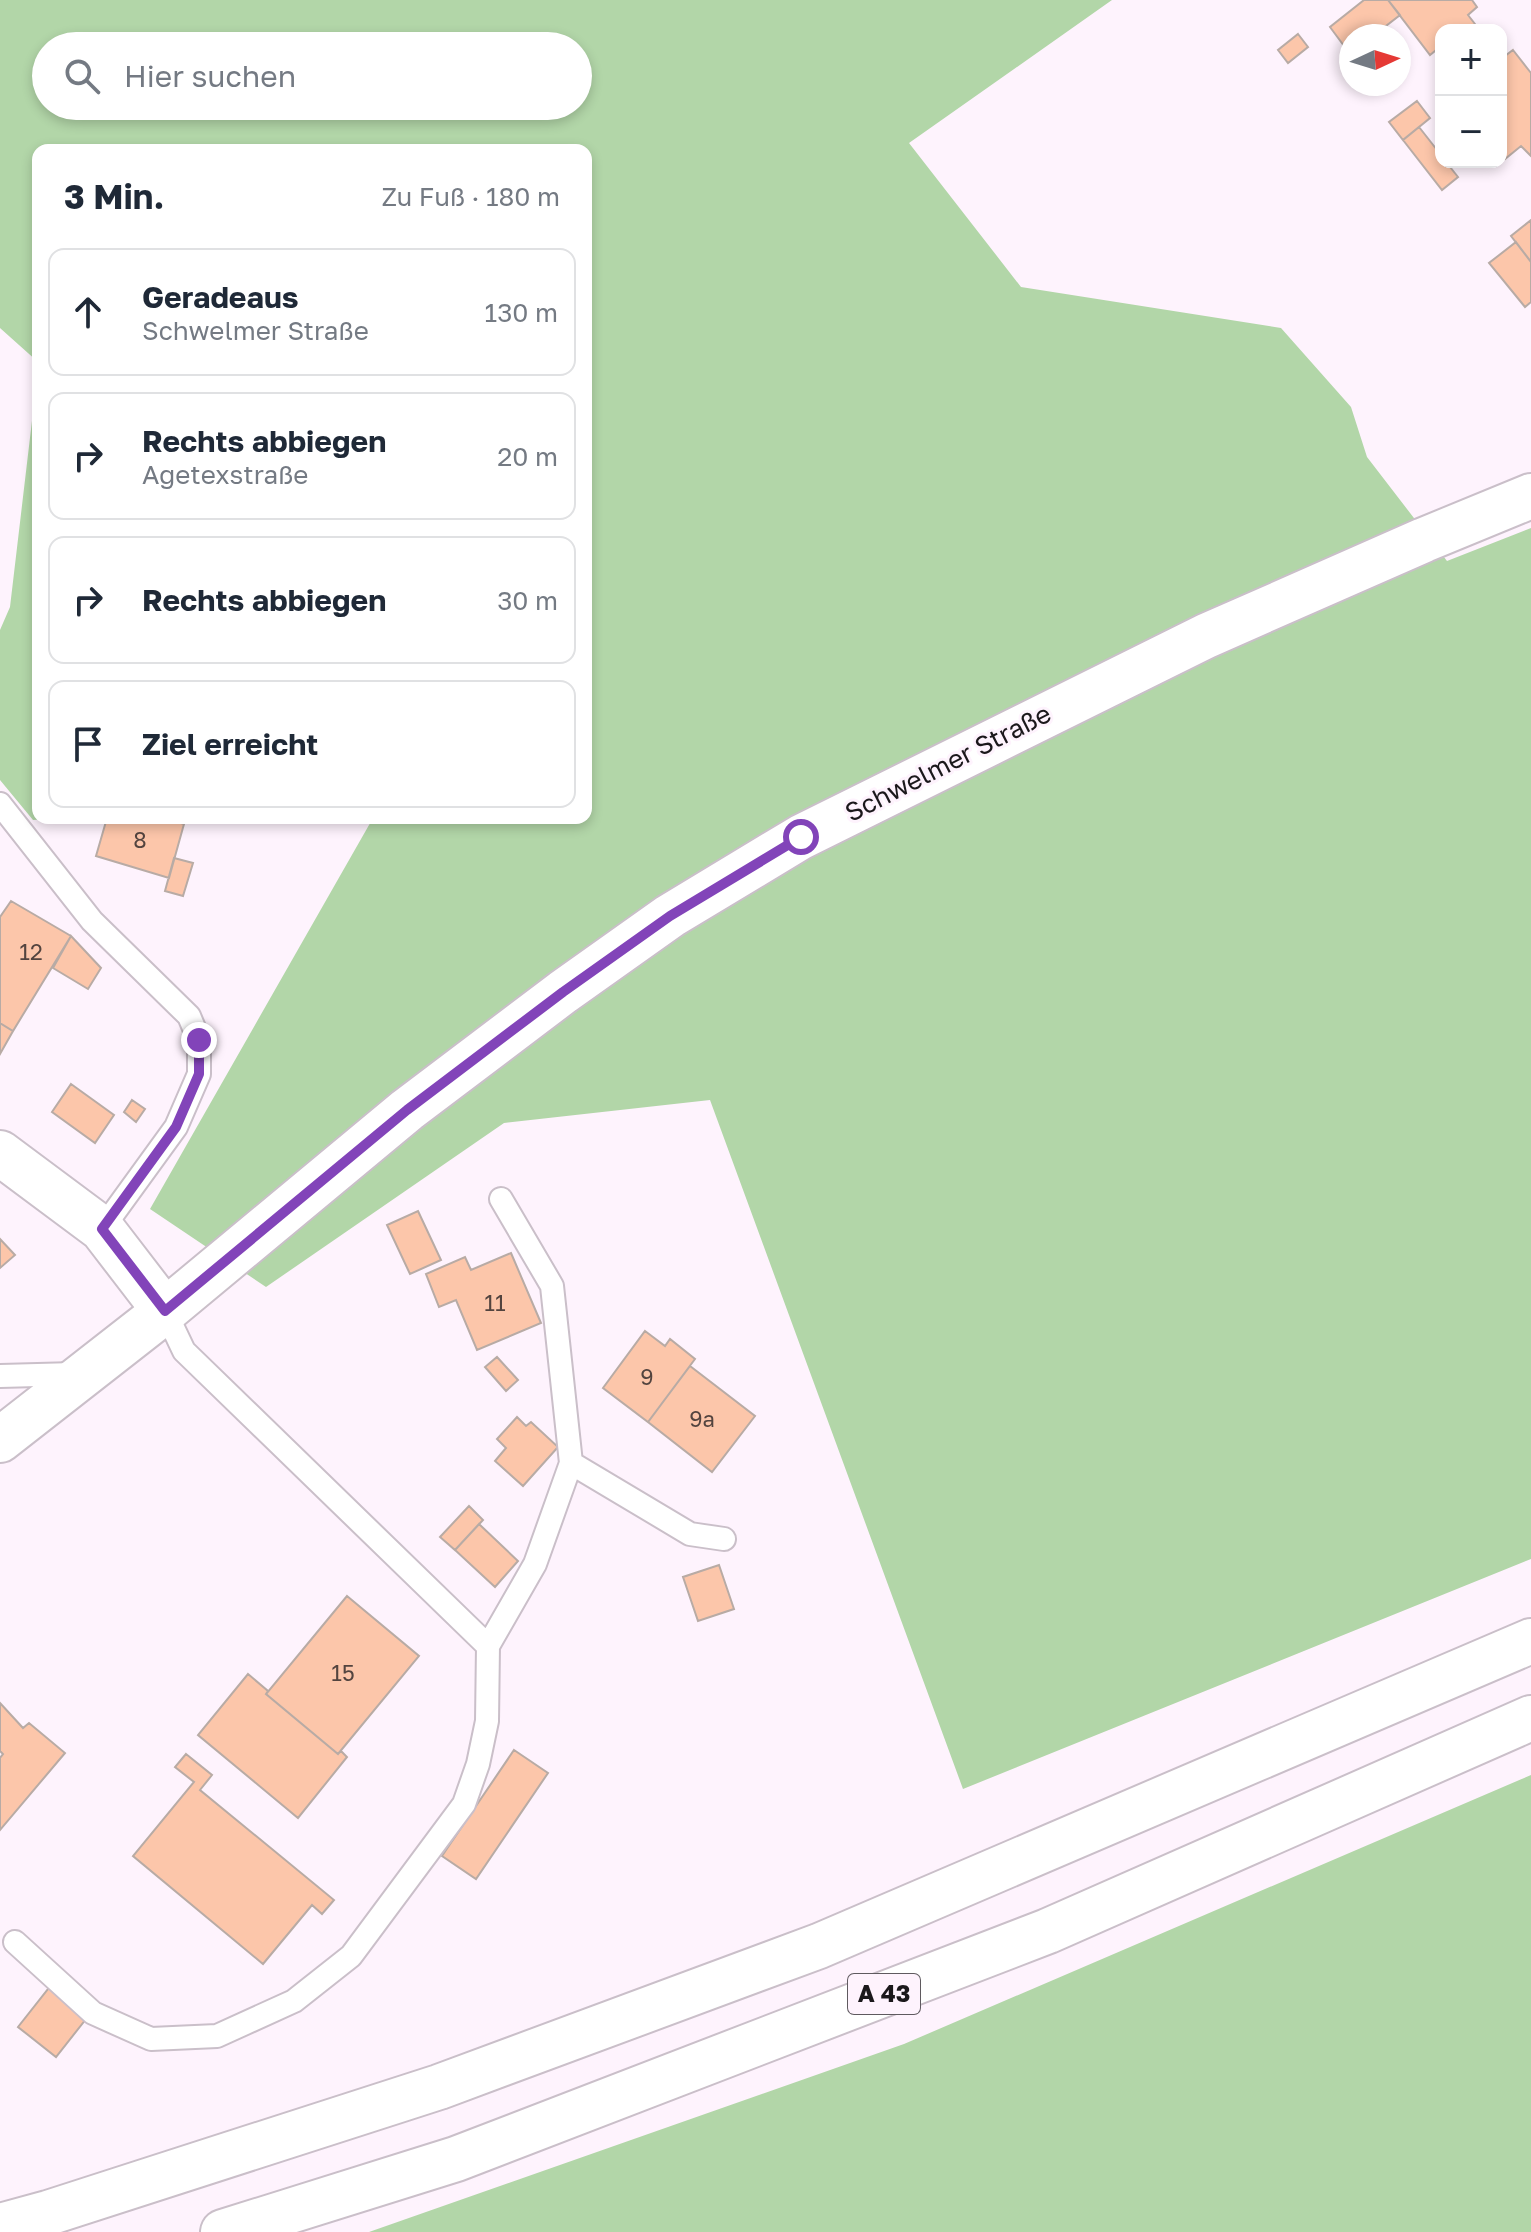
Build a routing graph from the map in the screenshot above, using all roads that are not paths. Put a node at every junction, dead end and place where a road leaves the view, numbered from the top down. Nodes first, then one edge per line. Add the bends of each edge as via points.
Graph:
1 (1531, 496) edge
2 (0, 804) edge
3 (0, 1153) edge
4 (501, 1199) dead end
5 (102, 1229) junction
6 (165, 1311) junction
7 (84, 1374) junction
8 (0, 1376) edge
9 (0, 1440) edge
10 (571, 1463) junction
11 (724, 1539) dead end
12 (1531, 1641) edge
13 (488, 1646) junction
14 (1531, 1718) edge
15 (15, 1942) dead end
16 (0, 2226) edge
17 (223, 2232) edge

1 - 6 main road, Schwelmer Straße via 1206,636 788,845 670,916 563,992 407,1110
2 - 5 lane via 92,921 189,1016 199,1040 199,1074 176,1127
3 - 5 main road
4 - 10 lane via 552,1286
5 - 6 main road
6 - 7 main road, Schwelmer Straße
6 - 13 lane via 184,1351
7 - 8 lane
7 - 9 main road, Schwelmer Straße
10 - 11 lane via 690,1534
10 - 13 lane via 535,1564
12 - 16 main road, A 43 via 819,1946 439,2087
13 - 15 lane via 487,1721 464,1804 351,1956 294,2001 217,2036 151,2039 93,2013
14 - 17 main road, A 43 via 1048,1931 456,2159

